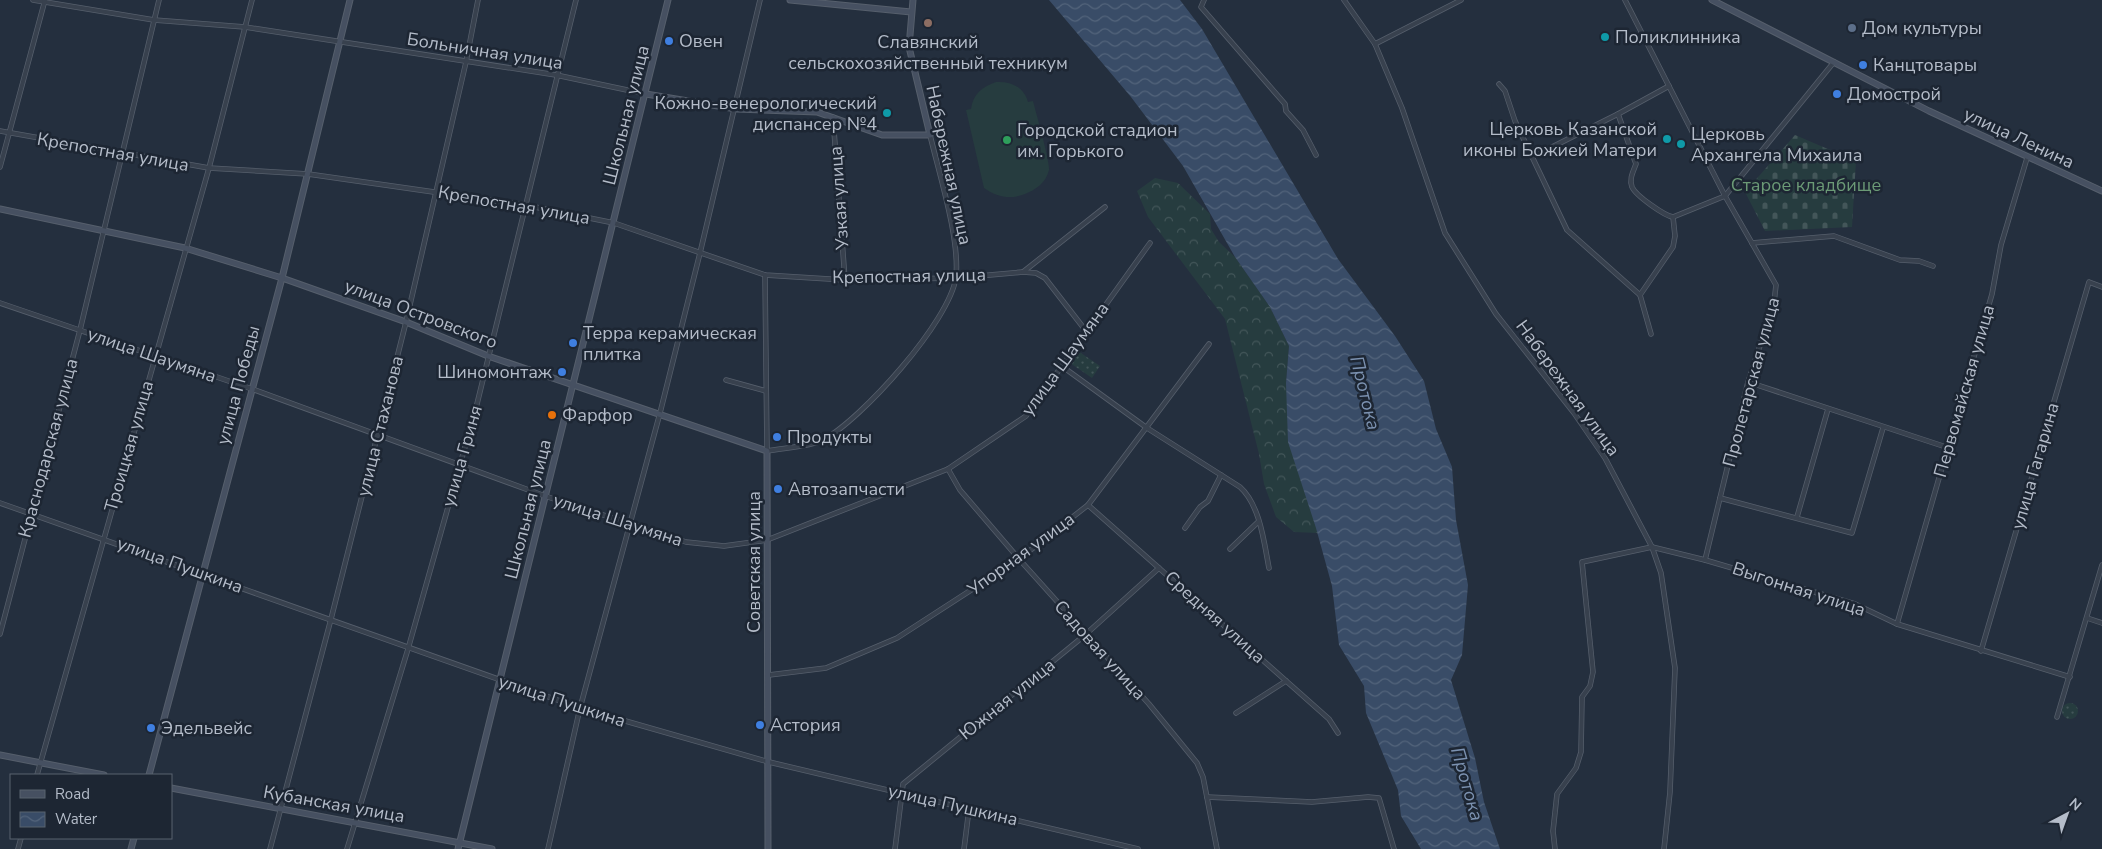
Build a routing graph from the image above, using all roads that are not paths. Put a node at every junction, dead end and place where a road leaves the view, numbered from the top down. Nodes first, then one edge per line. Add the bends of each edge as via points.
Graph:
1 (34, 0) edge
2 (159, 0) edge
3 (252, 0) edge
4 (350, 0) edge
5 (478, 0) edge
6 (576, 0) edge
7 (668, 0) edge
8 (760, 0) edge
9 (790, 0) edge
10 (913, 0) edge
11 (1204, 0) edge
12 (1344, 0) edge
13 (1461, 0) edge
14 (1625, 0) edge
15 (1712, 0) edge
16 (45, 1) edge
17 (911, 12) junction
18 (154, 20) junction
19 (245, 27) junction
20 (339, 42) junction
21 (1375, 44) junction
22 (466, 62) junction
23 (1834, 62) junction
24 (556, 75) junction
25 (1499, 84) dead end
26 (1669, 86) junction
27 (646, 94) junction
28 (736, 109) junction
29 (1618, 114) junction
30 (833, 116) junction
31 (0, 131) edge
32 (9, 133) junction
33 (930, 135) junction
34 (122, 155) junction
35 (1316, 155) dead end
36 (1532, 157) junction
37 (2027, 158) junction
38 (0, 167) edge
39 (208, 168) junction
40 (308, 174) junction
41 (436, 191) junction
42 (2102, 191) edge
43 (1725, 196) junction
44 (526, 205) junction
45 (1105, 207) dead end
46 (0, 209) edge
47 (1673, 217) junction
48 (614, 223) junction
49 (103, 230) junction
50 (1150, 242) dead end
51 (1752, 243) junction
52 (185, 248) junction
53 (700, 252) junction
54 (1932, 266) dead end
55 (1024, 272) junction
56 (765, 275) junction
57 (282, 278) junction
58 (956, 278) junction
59 (845, 280) junction
60 (2102, 287) edge
61 (1640, 295) junction
62 (0, 303) edge
63 (406, 322) junction
64 (80, 330) junction
65 (1086, 332) junction
66 (1652, 334) dead end
67 (1209, 344) dead end
68 (154, 356) junction
69 (488, 356) junction
70 (1063, 367) junction
71 (726, 380) dead end
72 (1748, 382) junction
73 (574, 385) junction
74 (252, 389) junction
75 (766, 390) junction
76 (1828, 409) junction
77 (660, 413) junction
78 (1147, 428) junction
79 (1883, 428) junction
80 (378, 435) junction
81 (1946, 448) junction
82 (767, 451) junction
83 (460, 466) junction
84 (948, 469) junction
85 (1221, 475) junction
86 (545, 496) junction
87 (1720, 498) junction
88 (0, 503) edge
89 (1088, 505) junction
90 (31, 513) junction
91 (1797, 517) junction
92 (1258, 522) junction
93 (629, 523) junction
94 (1184, 528) dead end
95 (103, 538) junction
96 (767, 540) junction
97 (1652, 547) junction
98 (1230, 549) dead end
99 (1018, 559) junction
100 (1705, 560) junction
101 (2102, 565) edge
102 (1159, 568) junction
103 (1269, 568) dead end
104 (202, 573) junction
105 (2087, 618) junction
106 (332, 619) junction
107 (2102, 623) edge
108 (1897, 624) junction
109 (0, 634) edge
110 (1085, 635) junction
111 (408, 649) junction
112 (1981, 651) junction
113 (769, 675) junction
114 (2070, 677) junction
115 (1286, 680) junction
116 (500, 682) junction
117 (580, 708) junction
118 (1236, 713) dead end
119 (2058, 717) dead end
120 (1338, 733) dead end
121 (0, 755) edge
122 (769, 762) junction
123 (40, 764) junction
124 (37, 774) edge
125 (98, 774) edge
126 (149, 774) edge
127 (172, 788) edge
128 (900, 793) junction
129 (1207, 796) junction
130 (280, 808) junction
131 (969, 809) junction
132 (356, 822) junction
133 (460, 841) junction
134 (270, 849) edge
135 (348, 849) edge
136 (458, 849) edge
137 (492, 849) edge
138 (548, 849) edge
139 (768, 849) edge
140 (895, 849) edge
141 (964, 849) edge
142 (1138, 849) edge
143 (1217, 849) edge
144 (1394, 849) edge
145 (1555, 849) edge
146 (1664, 849) edge

1 - 16 street, Больничная улица
2 - 18 street, Краснодарская улица
3 - 19 street, Троицкая улица
4 - 20 street, улица Победы
5 - 22 street, улица Стаханова
6 - 24 street, улица Гриня
7 - 27 street, Школьная улица
8 - 28 street
9 - 17 street
10 - 17 street, Набережная улица
11 - 35 street via 1202,7 1285,104 1286,111 1303,130
12 - 21 street, Набережная улица
13 - 21 street
14 - 26 street, Пролетарская улица
15 - 23 street, улица Ленина
16 - 18 street, Больничная улица
16 - 32 street
17 - 33 street, Набережная улица via 909,47
18 - 19 street, Больничная улица
18 - 34 street, Краснодарская улица
19 - 20 street, Больничная улица
19 - 39 street, Троицкая улица
20 - 22 street, Больничная улица
20 - 40 street, улица Победы
21 - 97 street, Набережная улица via 1402,108 1445,233 1496,314 1568,405 1604,458
22 - 24 street, Больничная улица
22 - 41 street, улица Стаханова
23 - 37 street, улица Ленина
23 - 43 street
24 - 27 street, Больничная улица
24 - 44 street, улица Гриня
25 - 36 street via 1505,91
26 - 29 street
26 - 43 street, Пролетарская улица
27 - 28 street, Больничная улица
27 - 48 street, Школьная улица
28 - 30 street, Больничная улица via 817,112
28 - 53 street
29 - 36 street
29 - 47 street via 1636,164 1630,177 1632,187 1652,205
30 - 33 street, Больничная улица via 882,135
30 - 59 street, Узкая улица
31 - 32 street, Крепостная улица
32 - 34 street, Крепостная улица
32 - 38 street
33 - 58 street, Набережная улица via 953,234
34 - 39 street, Крепостная улица
34 - 49 street, Краснодарская улица
36 - 61 street via 1567,230
37 - 42 street, улица Ленина
37 - 81 street, Первомайская улица via 2001,245 1992,294
39 - 40 street, Крепостная улица
39 - 52 street, Троицкая улица
40 - 41 street, Крепостная улица
40 - 57 street, улица Победы
41 - 44 street, Крепостная улица
41 - 63 street, улица Стаханова
43 - 47 street
43 - 51 street, Пролетарская улица
44 - 48 street, Крепостная улица
44 - 69 street, улица Гриня
45 - 55 street
46 - 49 street, улица Островского
47 - 61 street via 1673,247
48 - 53 street, Крепостная улица
48 - 73 street, Школьная улица
49 - 52 street, улица Островского
49 - 64 street, Краснодарская улица
50 - 65 street, улица Шаумяна
51 - 54 street via 1834,236 1900,260
51 - 72 street, Пролетарская улица via 1776,286 1774,303
52 - 57 street, улица Островского
52 - 68 street, Троицкая улица
53 - 56 street, Крепостная улица
53 - 77 street
55 - 58 street, Крепостная улица
55 - 65 street, Крепостная улица via 1045,278
56 - 59 street, Крепостная улица
56 - 75 street, Советская улица
57 - 63 street, улица Островского
57 - 74 street, улица Победы
58 - 59 street, Крепостная улица
58 - 82 street, улица Островского via 944,306 912,357 849,422 822,441
60 - 112 street, улица Гагарина via 2089,282
61 - 66 street
62 - 64 street, улица Шаумяна
63 - 69 street, улица Островского
63 - 80 street, улица Стаханова
64 - 68 street, улица Шаумяна
64 - 90 street, Краснодарская улица
65 - 70 street, улица Шаумяна
67 - 78 street, Упорная улица
68 - 74 street, улица Шаумяна
68 - 95 street, Троицкая улица
69 - 73 street, улица Островского
69 - 83 street, улица Гриня
70 - 78 street
70 - 84 street, улица Шаумяна via 1026,416
71 - 75 street
72 - 76 street
72 - 87 street, Пролетарская улица
73 - 77 street, улица Островского
73 - 86 street, Школьная улица
74 - 80 street, улица Шаумяна
74 - 104 street, улица Победы
75 - 82 street, Советская улица
76 - 79 street
76 - 91 street
77 - 82 street, улица Островского
77 - 93 street
78 - 85 street
78 - 89 street, Упорная улица
79 - 81 street
79 - 91 street via 1852,533
80 - 83 street, улица Шаумяна
80 - 106 street, улица Стаханова
81 - 108 street, Первомайская улица
82 - 96 street, Советская улица
83 - 86 street, улица Шаумяна
83 - 111 street, улица Гриня
84 - 96 street, улица Шаумяна
84 - 99 street, Садовая улица via 960,490
85 - 92 street via 1249,494
85 - 94 street via 1208,501 1200,506
86 - 93 street, улица Шаумяна
86 - 116 street, Школьная улица
87 - 91 street
87 - 100 street, Пролетарская улица
88 - 90 street, улица Пушкина
89 - 99 street, Упорная улица
89 - 102 street, Средняя улица
90 - 95 street, улица Пушкина
90 - 109 street, Краснодарская улица
92 - 98 street
92 - 103 street
93 - 96 street, улица Шаумяна via 686,542 707,545
93 - 117 street
95 - 104 street, улица Пушкина
95 - 123 street, Троицкая улица
96 - 113 street, Советская улица
97 - 100 street, Выгонная улица
97 - 145 street, Выгонная улица via 1582,562 1593,672 1590,686 1582,697 1581,752 1576,768 1557,794 1553,831
97 - 146 street, Набережная улица via 1661,573 1676,668
99 - 110 street, Садовая улица
99 - 113 street, Упорная улица via 897,638 826,668
100 - 108 street, Выгонная улица via 1855,604
101 - 105 street
102 - 110 street, Южная улица
102 - 115 street, Средняя улица
104 - 106 street, улица Пушкина
104 - 126 street, улица Победы
105 - 107 street
105 - 114 street
106 - 111 street, улица Пушкина
106 - 130 street, улица Стаханова
108 - 112 street, Выгонная улица
110 - 128 street, Южная улица via 903,784
110 - 129 street, Садовая улица via 1149,704 1197,763
111 - 116 street, улица Пушкина
111 - 132 street, улица Гриня
112 - 114 street, Выгонная улица
113 - 122 street, Советская улица
114 - 119 street
115 - 118 street
115 - 120 street, Средняя улица via 1329,719
116 - 117 street, улица Пушкина
116 - 133 street, Школьная улица
117 - 122 street, улица Пушкина
117 - 138 street
121 - 123 street
122 - 128 street, улица Пушкина
122 - 139 street, Советская улица
123 - 124 street, Троицкая улица
123 - 125 street
127 - 130 street, Кубанская улица
128 - 131 street, улица Пушкина
128 - 140 street
129 - 143 street, Садовая улица
129 - 144 street via 1312,802 1379,798
130 - 132 street, Кубанская улица
130 - 134 street, улица Стаханова
131 - 141 street
131 - 142 street, улица Пушкина
132 - 133 street, Кубанская улица
132 - 135 street, улица Гриня
133 - 136 street, Школьная улица
133 - 137 street, Кубанская улица

